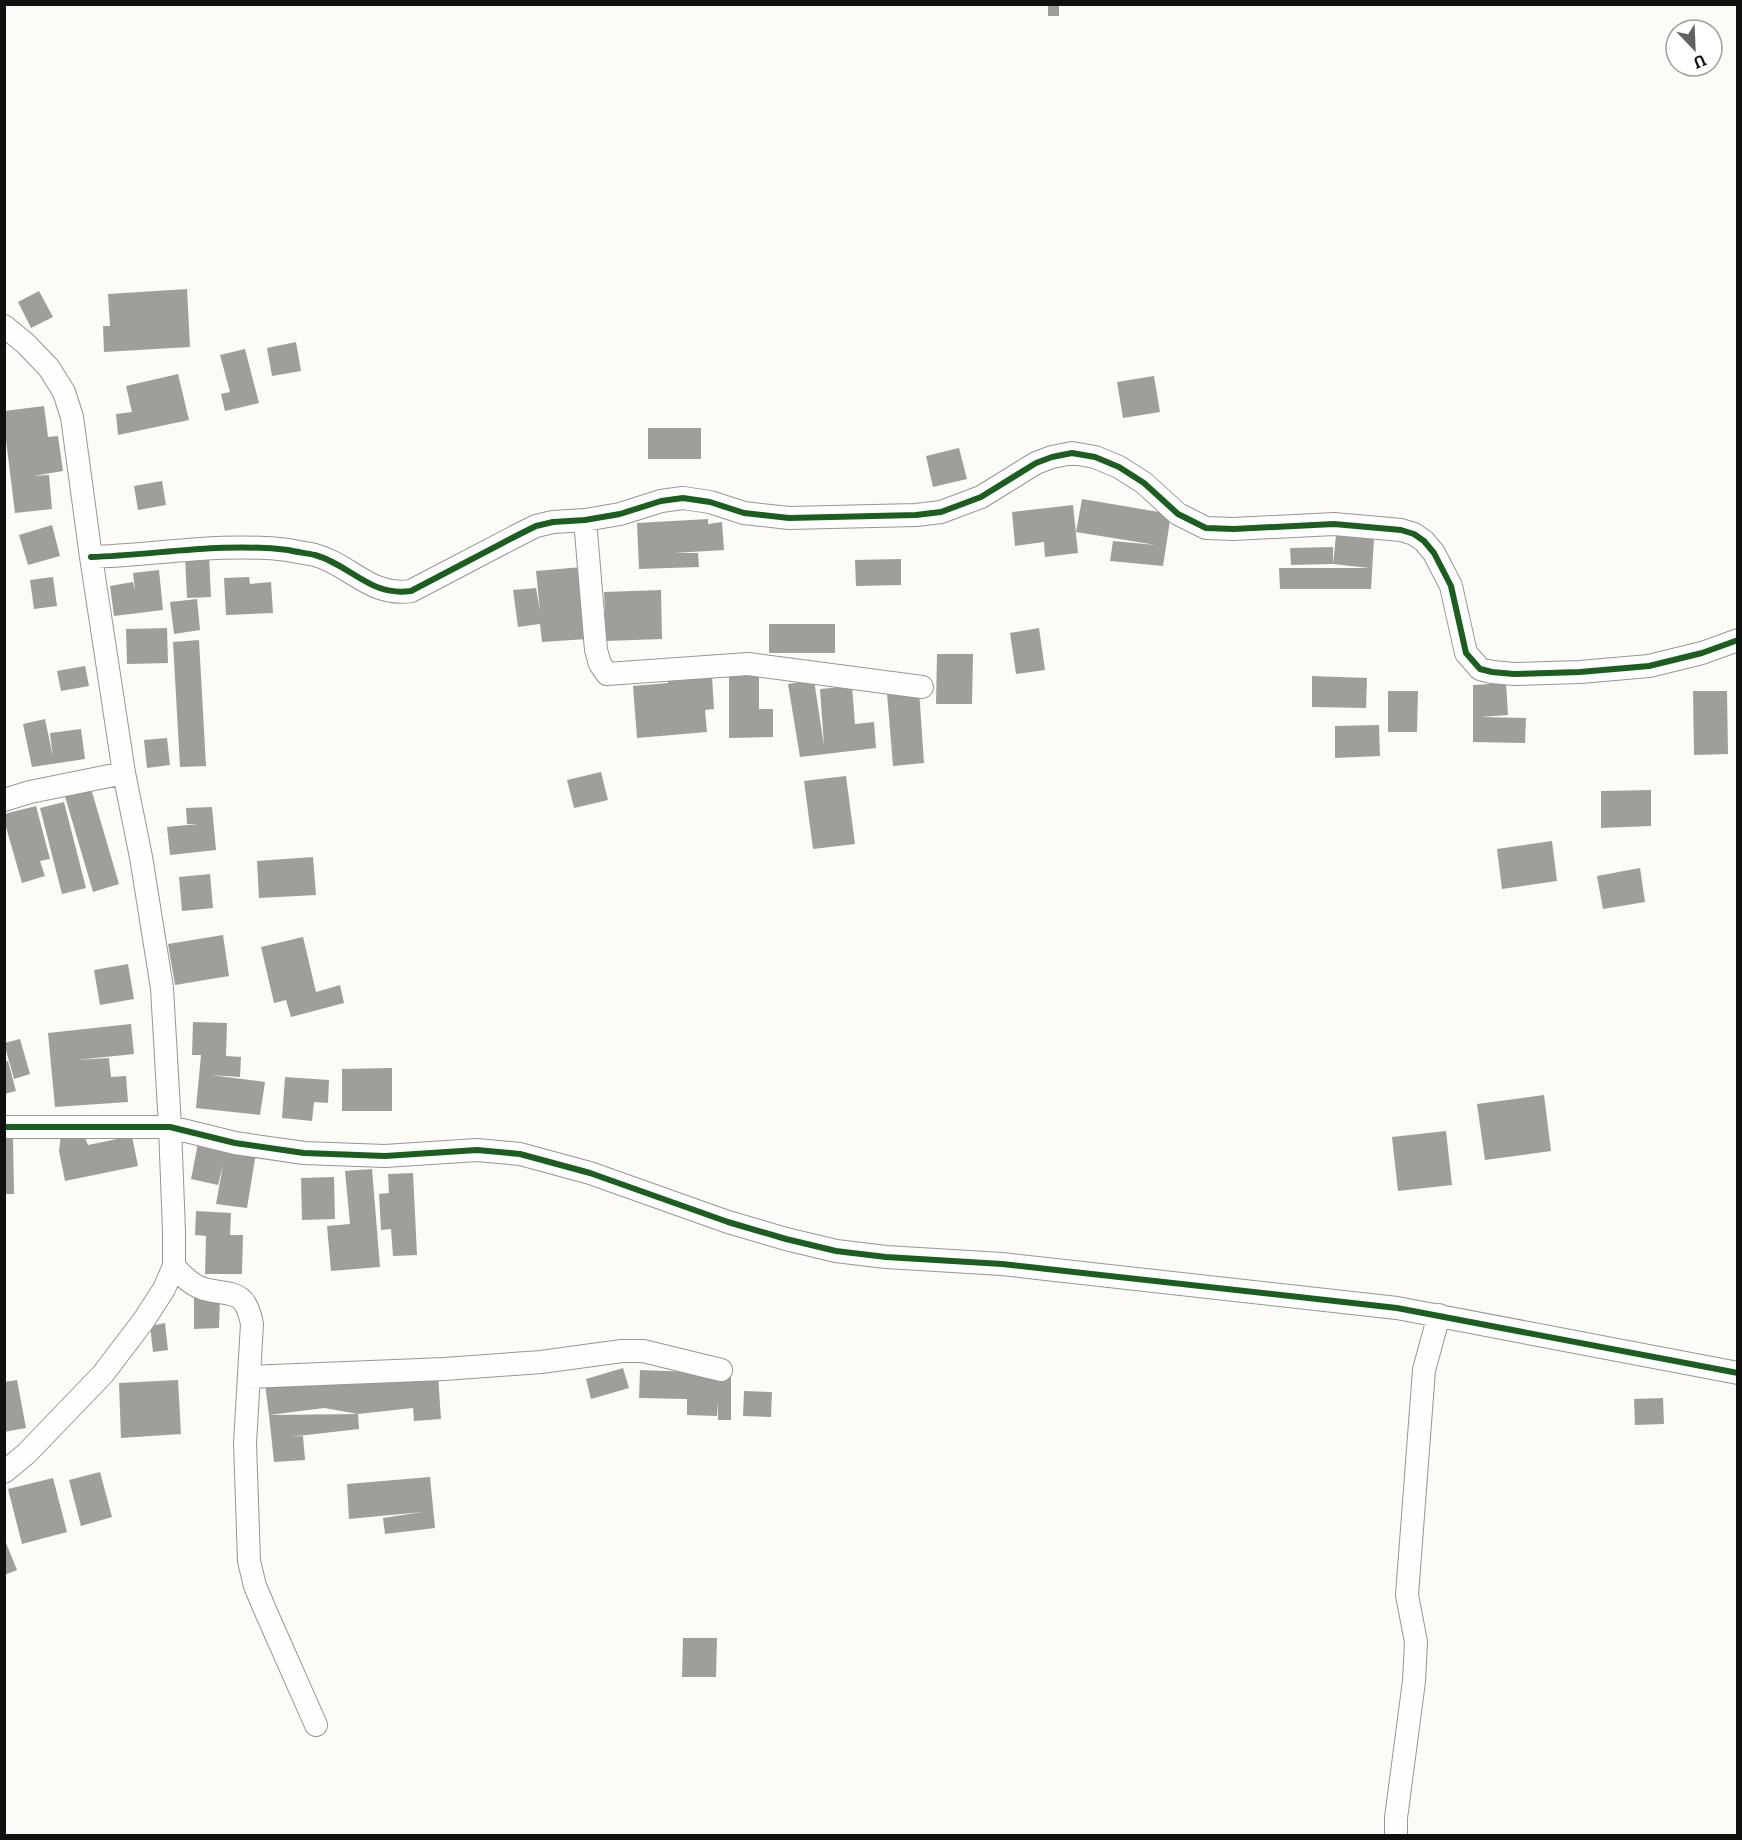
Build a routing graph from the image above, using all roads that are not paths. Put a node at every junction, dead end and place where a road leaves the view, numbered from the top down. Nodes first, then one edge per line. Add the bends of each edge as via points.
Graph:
1 (4, 326) edge
2 (585, 520) junction
3 (91, 557) junction
4 (1737, 640) edge
5 (922, 687) dead end
6 (124, 773) junction
7 (4, 800) edge
8 (4, 1127) edge
9 (170, 1127) junction
10 (174, 1266) junction
11 (1439, 1315) junction
12 (721, 1370) dead end
13 (1737, 1373) edge
14 (249, 1377) junction
15 (4, 1472) edge
16 (316, 1725) dead end
17 (1396, 1836) edge

1 - 3 street via 49,368 64,392 72,417
2 - 3 street via 536,526 428,583 396,593 377,588 315,555 286,550 210,547
2 - 4 street via 683,498 744,513 789,518 940,512 981,497 1036,463 1072,453 1119,466 1178,514 1206,528 1334,524 1414,534 1434,553 1451,586 1466,653 1480,669 1514,674 1649,666
2 - 5 street via 596,650 607,674 748,664
3 - 6 street
6 - 7 street
6 - 9 street via 162,988
8 - 9 street
9 - 10 street
9 - 11 street via 235,1143 304,1153 385,1156 477,1150 520,1154 590,1173 728,1222 836,1251 1002,1264
10 - 14 street via 192,1284 233,1293 244,1301 252,1324
10 - 15 street via 164,1289 103,1374
11 - 13 street
11 - 17 street via 1424,1370 1407,1595 1416,1642 1414,1681
12 - 14 street via 643,1351 622,1351 444,1369
14 - 16 street via 245,1443 249,1561 258,1594

